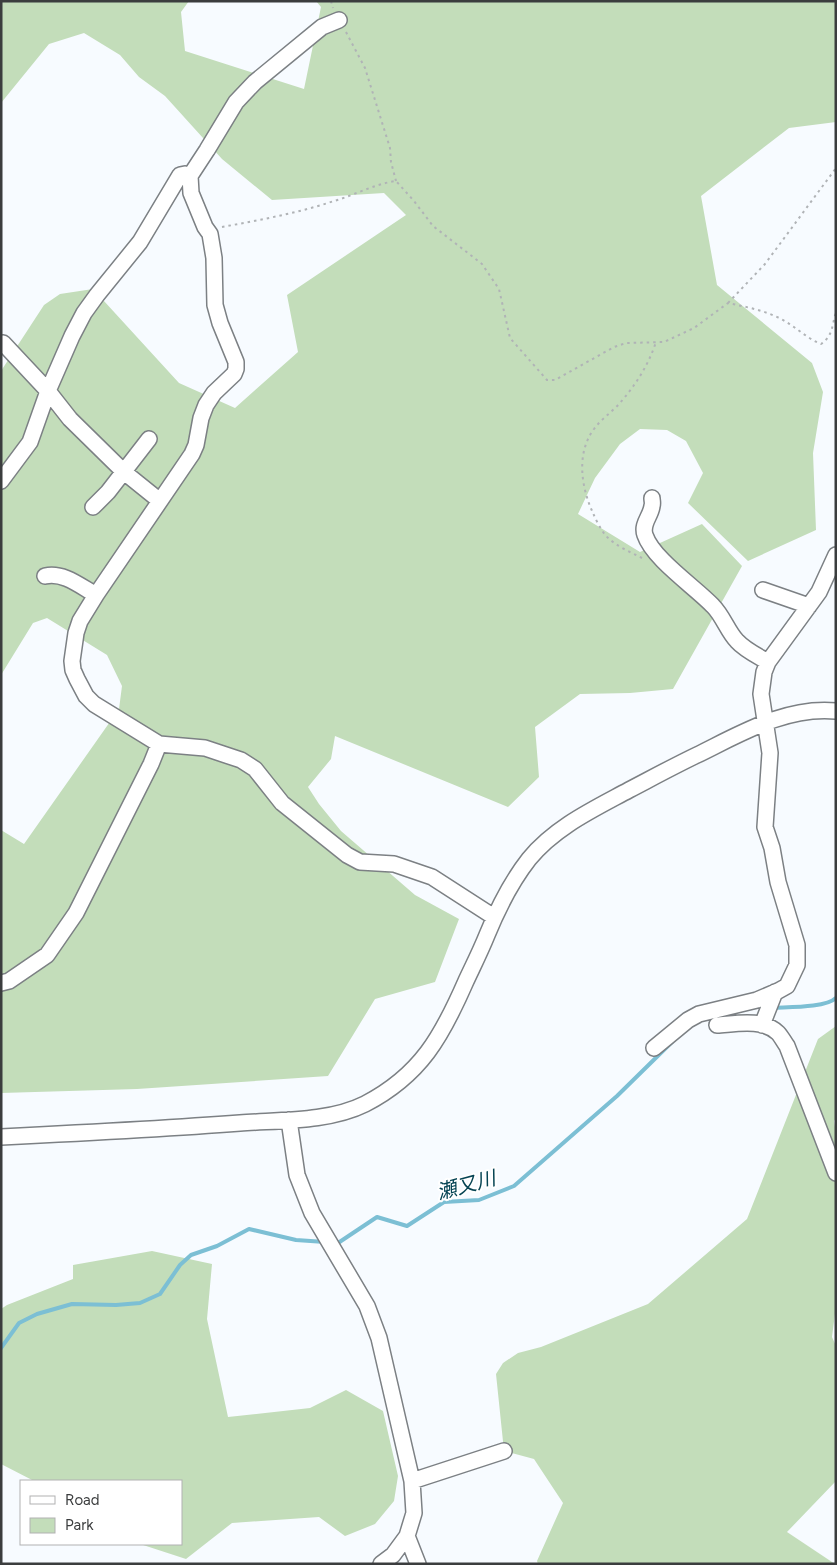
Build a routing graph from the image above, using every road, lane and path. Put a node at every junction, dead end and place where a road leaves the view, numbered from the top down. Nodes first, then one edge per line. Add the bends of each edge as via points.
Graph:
1 (331, 1) edge
2 (339, 20) junction
3 (836, 168) edge
4 (190, 176) junction
5 (396, 181) junction
6 (208, 230) junction
7 (728, 303) junction
8 (836, 312) edge
9 (656, 342) junction
10 (3, 343) dead end
11 (48, 391) junction
12 (149, 439) dead end
13 (124, 472) junction
14 (1, 481) edge
15 (652, 498) dead end
16 (160, 501) junction
17 (93, 507) dead end
18 (836, 555) edge
19 (646, 560) dead end
20 (45, 576) dead end
21 (763, 590) dead end
22 (96, 595) junction
23 (809, 606) junction
24 (768, 662) junction
25 (836, 711) edge
26 (765, 721) junction
27 (158, 744) junction
28 (494, 917) junction
29 (1, 983) edge
30 (775, 992) junction
31 (717, 1025) dead end
32 (762, 1026) junction
33 (654, 1048) dead end
34 (289, 1120) junction
35 (1, 1137) edge
36 (836, 1173) edge
37 (504, 1451) dead end
38 (412, 1481) junction
39 (407, 1536) junction
40 (381, 1564) edge
41 (418, 1564) edge

1 - 2 path
2 - 4 street via 322,28 255,82 236,102
2 - 5 path via 365,68 390,148 390,162
3 - 7 path via 764,264
4 - 6 street via 191,193
4 - 11 street via 180,175 140,242 84,313
5 - 6 path via 306,209
5 - 9 path via 433,226 482,264 499,288 510,338 547,380 555,380 614,347 626,343
6 - 16 street via 214,258 215,305 236,369 206,405 192,454
7 - 8 path via 781,319 821,344 831,334
7 - 9 path via 694,328 664,342
9 - 19 path via 638,380 594,428 585,444 582,475 587,499 606,536
10 - 11 street
11 - 13 street via 70,419
11 - 14 street via 30,442
12 - 13 street
13 - 16 street
13 - 17 street
15 - 24 street via 644,532 651,545 714,607 735,640
16 - 22 street
18 - 23 street
20 - 22 street via 62,576
21 - 23 street
22 - 27 street via 76,632 72,660 77,679 94,704
23 - 24 street
24 - 26 street via 761,694
25 - 26 street via 798,713
26 - 28 street via 606,802 558,832 528,860
26 - 30 street via 770,753 764,827 797,945 797,965 787,986
27 - 28 street via 205,748 241,760 255,769 282,803 347,855 360,862 394,864 432,877
27 - 29 street via 76,913 47,955
28 - 34 street via 437,1040 409,1074 364,1105 328,1117
30 - 32 street
30 - 33 street via 757,1000 699,1014
31 - 32 street
32 - 36 street via 777,1032 787,1046
34 - 35 street
34 - 38 street via 297,1175 312,1212 367,1306 379,1338
37 - 38 street
38 - 39 street via 414,1514
39 - 40 street via 393,1555
39 - 41 street

